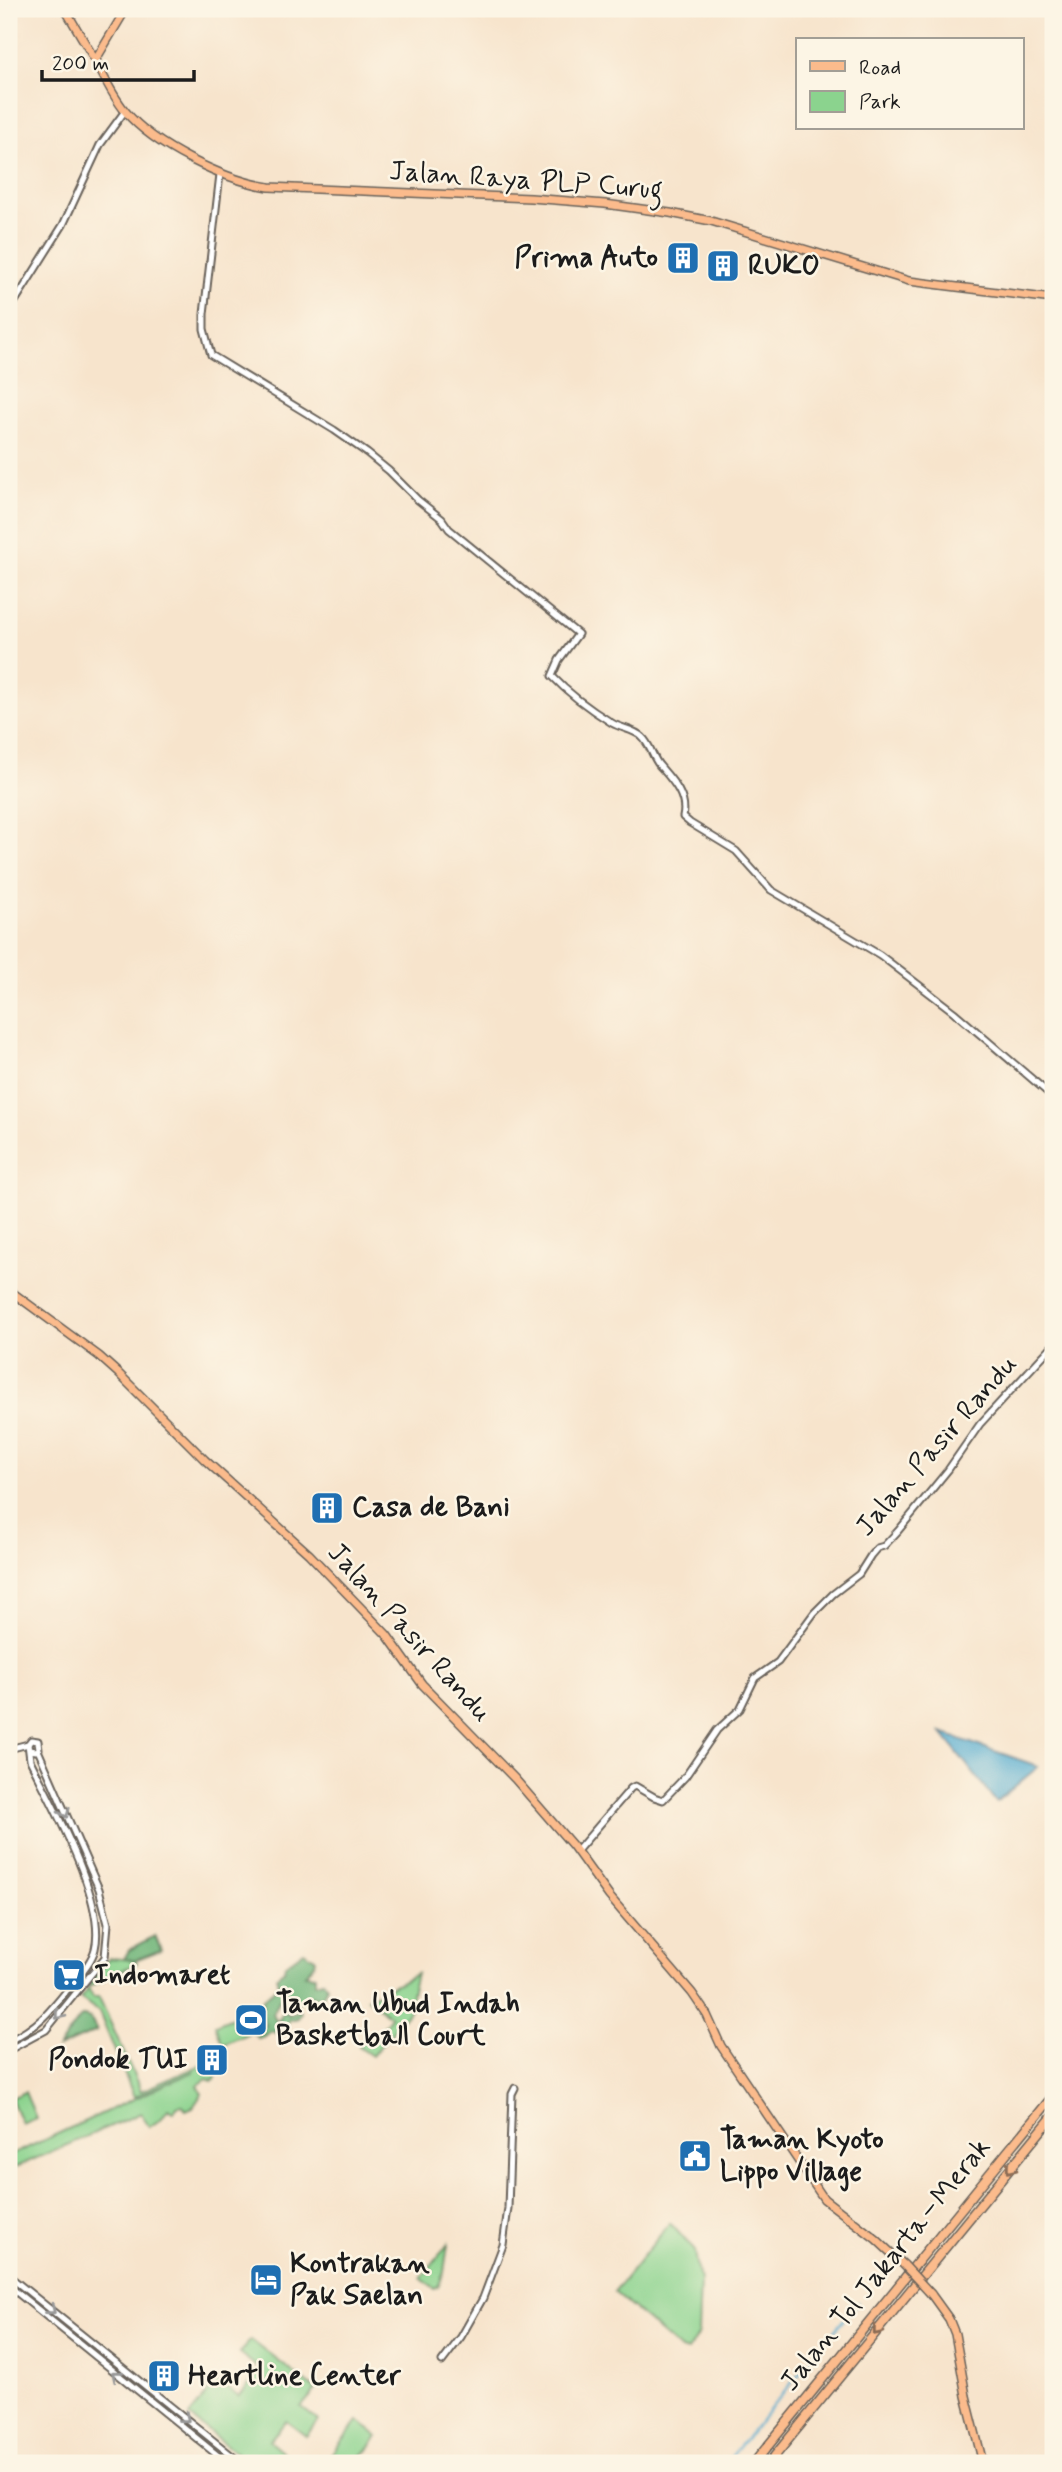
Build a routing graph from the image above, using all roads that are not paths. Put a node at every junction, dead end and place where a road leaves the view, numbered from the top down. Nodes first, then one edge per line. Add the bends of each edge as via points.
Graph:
1 (65, 9) edge
2 (126, 9) edge
3 (95, 61) junction
4 (125, 111) junction
5 (220, 174) junction
6 (1053, 299) edge
7 (9, 311) edge
8 (1053, 1097) edge
9 (9, 1290) edge
10 (1053, 1345) edge
11 (29, 1747) junction
12 (9, 1749) edge
13 (37, 1750) junction
14 (577, 1851) junction
15 (92, 1875) junction
16 (85, 1878) junction
17 (108, 1924) junction
18 (97, 1927) junction
19 (72, 1983) junction
20 (80, 1990) junction
21 (9, 2041) edge
22 (9, 2050) edge
23 (515, 2088) dead end
24 (1053, 2096) edge
25 (1053, 2116) edge
26 (9, 2276) edge
27 (9, 2287) edge
28 (442, 2362) dead end
29 (227, 2463) edge
30 (241, 2463) edge
31 (754, 2463) edge
32 (769, 2463) edge
33 (983, 2463) edge

1 - 3 main road, Jalan Raya PLP Curug
2 - 3 main road
3 - 4 main road, Jalan Raya PLP Curug
4 - 5 main road, Jalan Raya PLP Curug via 168,145
4 - 7 street via 100,145 64,225
5 - 6 main road, Jalan Raya PLP Curug via 269,187 531,198 670,213 711,221 909,281
5 - 8 street via 205,292 204,329 211,355 367,453 449,529 578,634 552,676 612,723 641,735 678,790 683,817 736,851 771,890 880,955
9 - 14 main road, Jalan Pasir Randu via 99,1356 309,1554 387,1635 422,1684 515,1779
10 - 14 street, Jalan Pasir Randu via 980,1424 898,1531 870,1555 855,1577 831,1595 778,1662 755,1678 740,1709 717,1730 666,1798 631,1788
11 - 12 street
11 - 13 street
11 - 13 street via 36,1740 40,1744
11 - 16 street via 30,1760
13 -> 15 street
14 - 33 main road, Jalan Pasir Randu, bridge via 707,2015 721,2046 824,2199 904,2264 949,2319
15 - 16 street
15 - 17 street
16 - 18 street
17 - 18 street
17 - 20 street via 105,1957
18 - 19 street via 92,1955
19 - 20 street
19 - 21 street via 39,2024
20 -> 22 street via 42,2034
23 - 28 street via 503,2245 483,2298
24 - 31 highway, Jalan Tol Jakarta–Merak
25 -> 32 highway, Jalan Tol Jakarta–Merak
26 -> 30 street
29 -> 27 street

